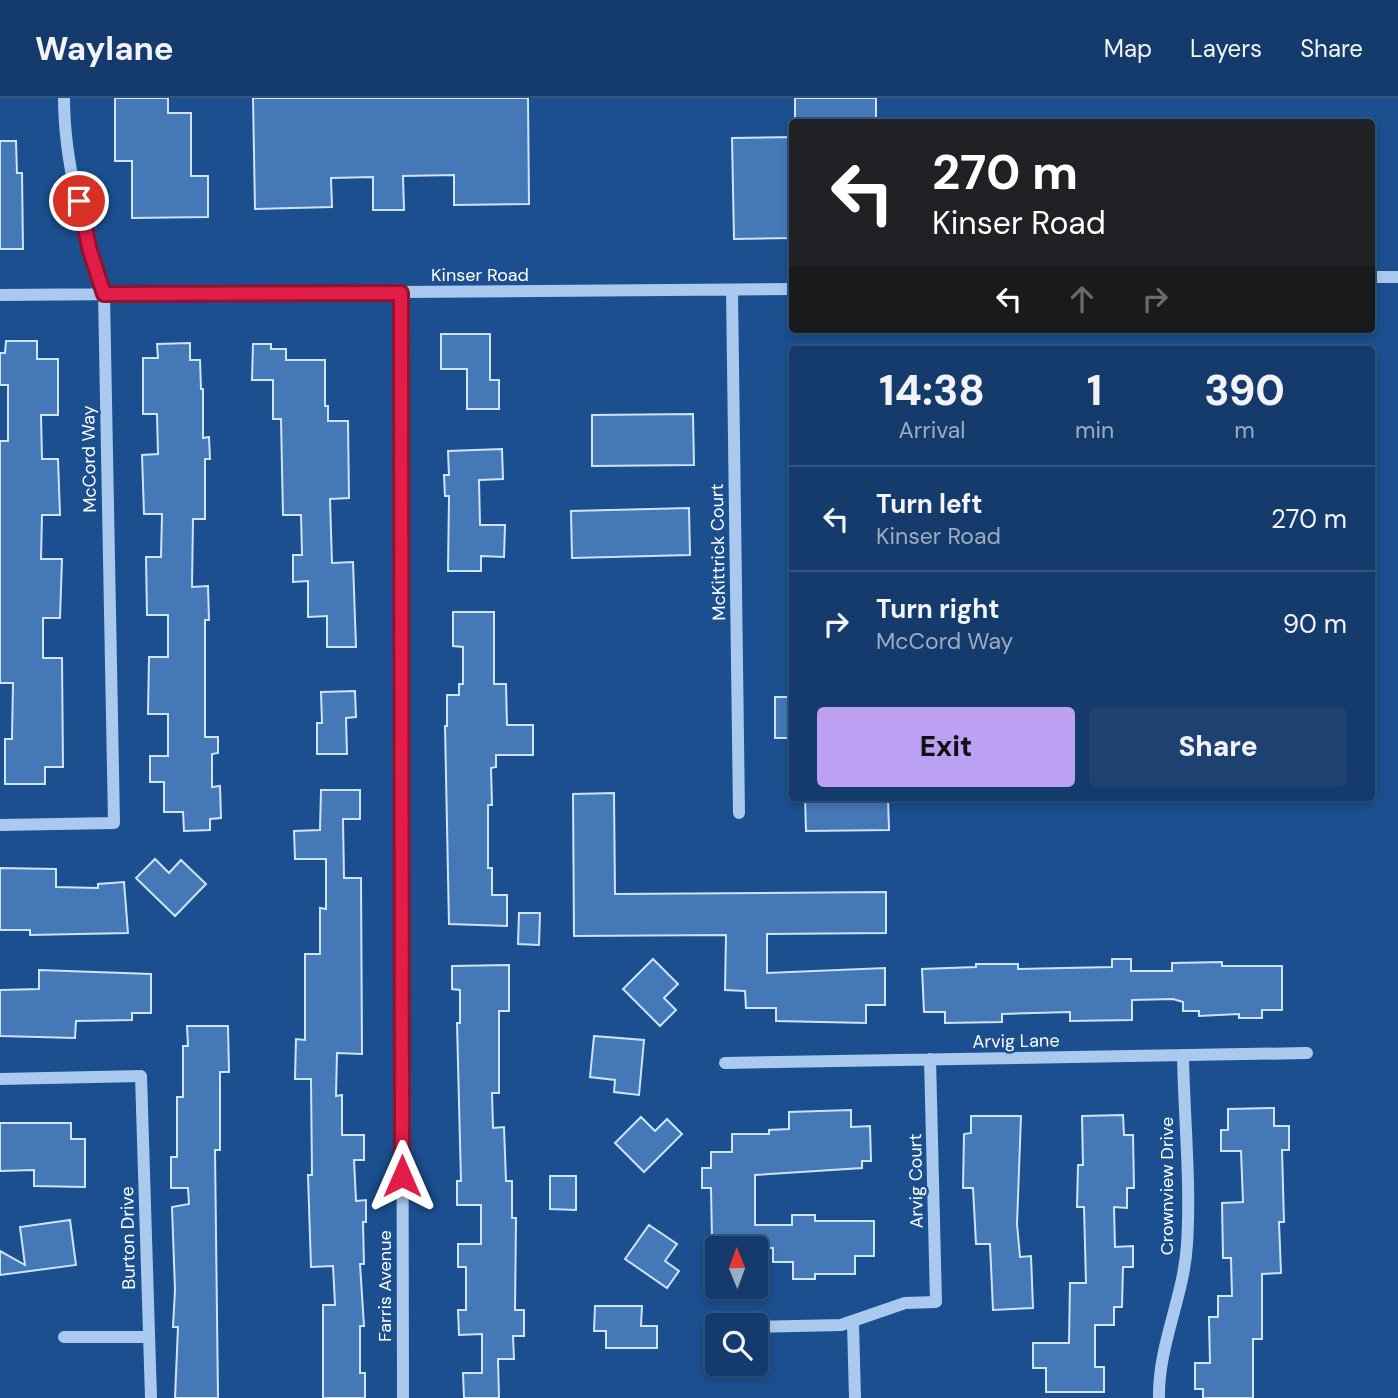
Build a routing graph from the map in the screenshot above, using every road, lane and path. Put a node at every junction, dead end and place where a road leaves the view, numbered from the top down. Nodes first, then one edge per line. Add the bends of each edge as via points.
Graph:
1 (64, 98) edge
2 (1375, 277) edge
3 (1398, 277) edge
4 (789, 289) edge
5 (732, 290) junction
6 (401, 293) junction
7 (104, 294) junction
8 (0, 295) edge
9 (739, 813) dead end
10 (0, 825) edge
11 (1307, 1053) dead end
12 (1183, 1055) junction
13 (930, 1059) junction
14 (725, 1063) dead end
15 (0, 1079) edge
16 (853, 1323) junction
17 (768, 1327) edge
18 (64, 1337) dead end
19 (148, 1337) junction
20 (151, 1398) edge
21 (403, 1398) edge
22 (855, 1398) edge
23 (1158, 1398) edge

1 - 7 street, McCord Way via 64,135
2 - 3 street
4 - 5 street, Kinser Road
5 - 6 street, Kinser Road
5 - 9 street, McKittrick Court
6 - 7 street, Kinser Road
6 - 21 street, Farris Avenue
7 - 8 street, Kinser Road
7 - 10 street, McCord Way via 114,823
11 - 12 street, Arvig Lane
12 - 13 street, Arvig Lane
12 - 23 street, Crownview Drive via 1187,1245 1165,1340
13 - 14 street, Arvig Lane
13 - 16 street, Arvig Court via 936,1301 905,1303
15 - 19 street, Burton Drive via 141,1076
16 - 17 street
16 - 22 street
18 - 19 street
19 - 20 street, Burton Drive

